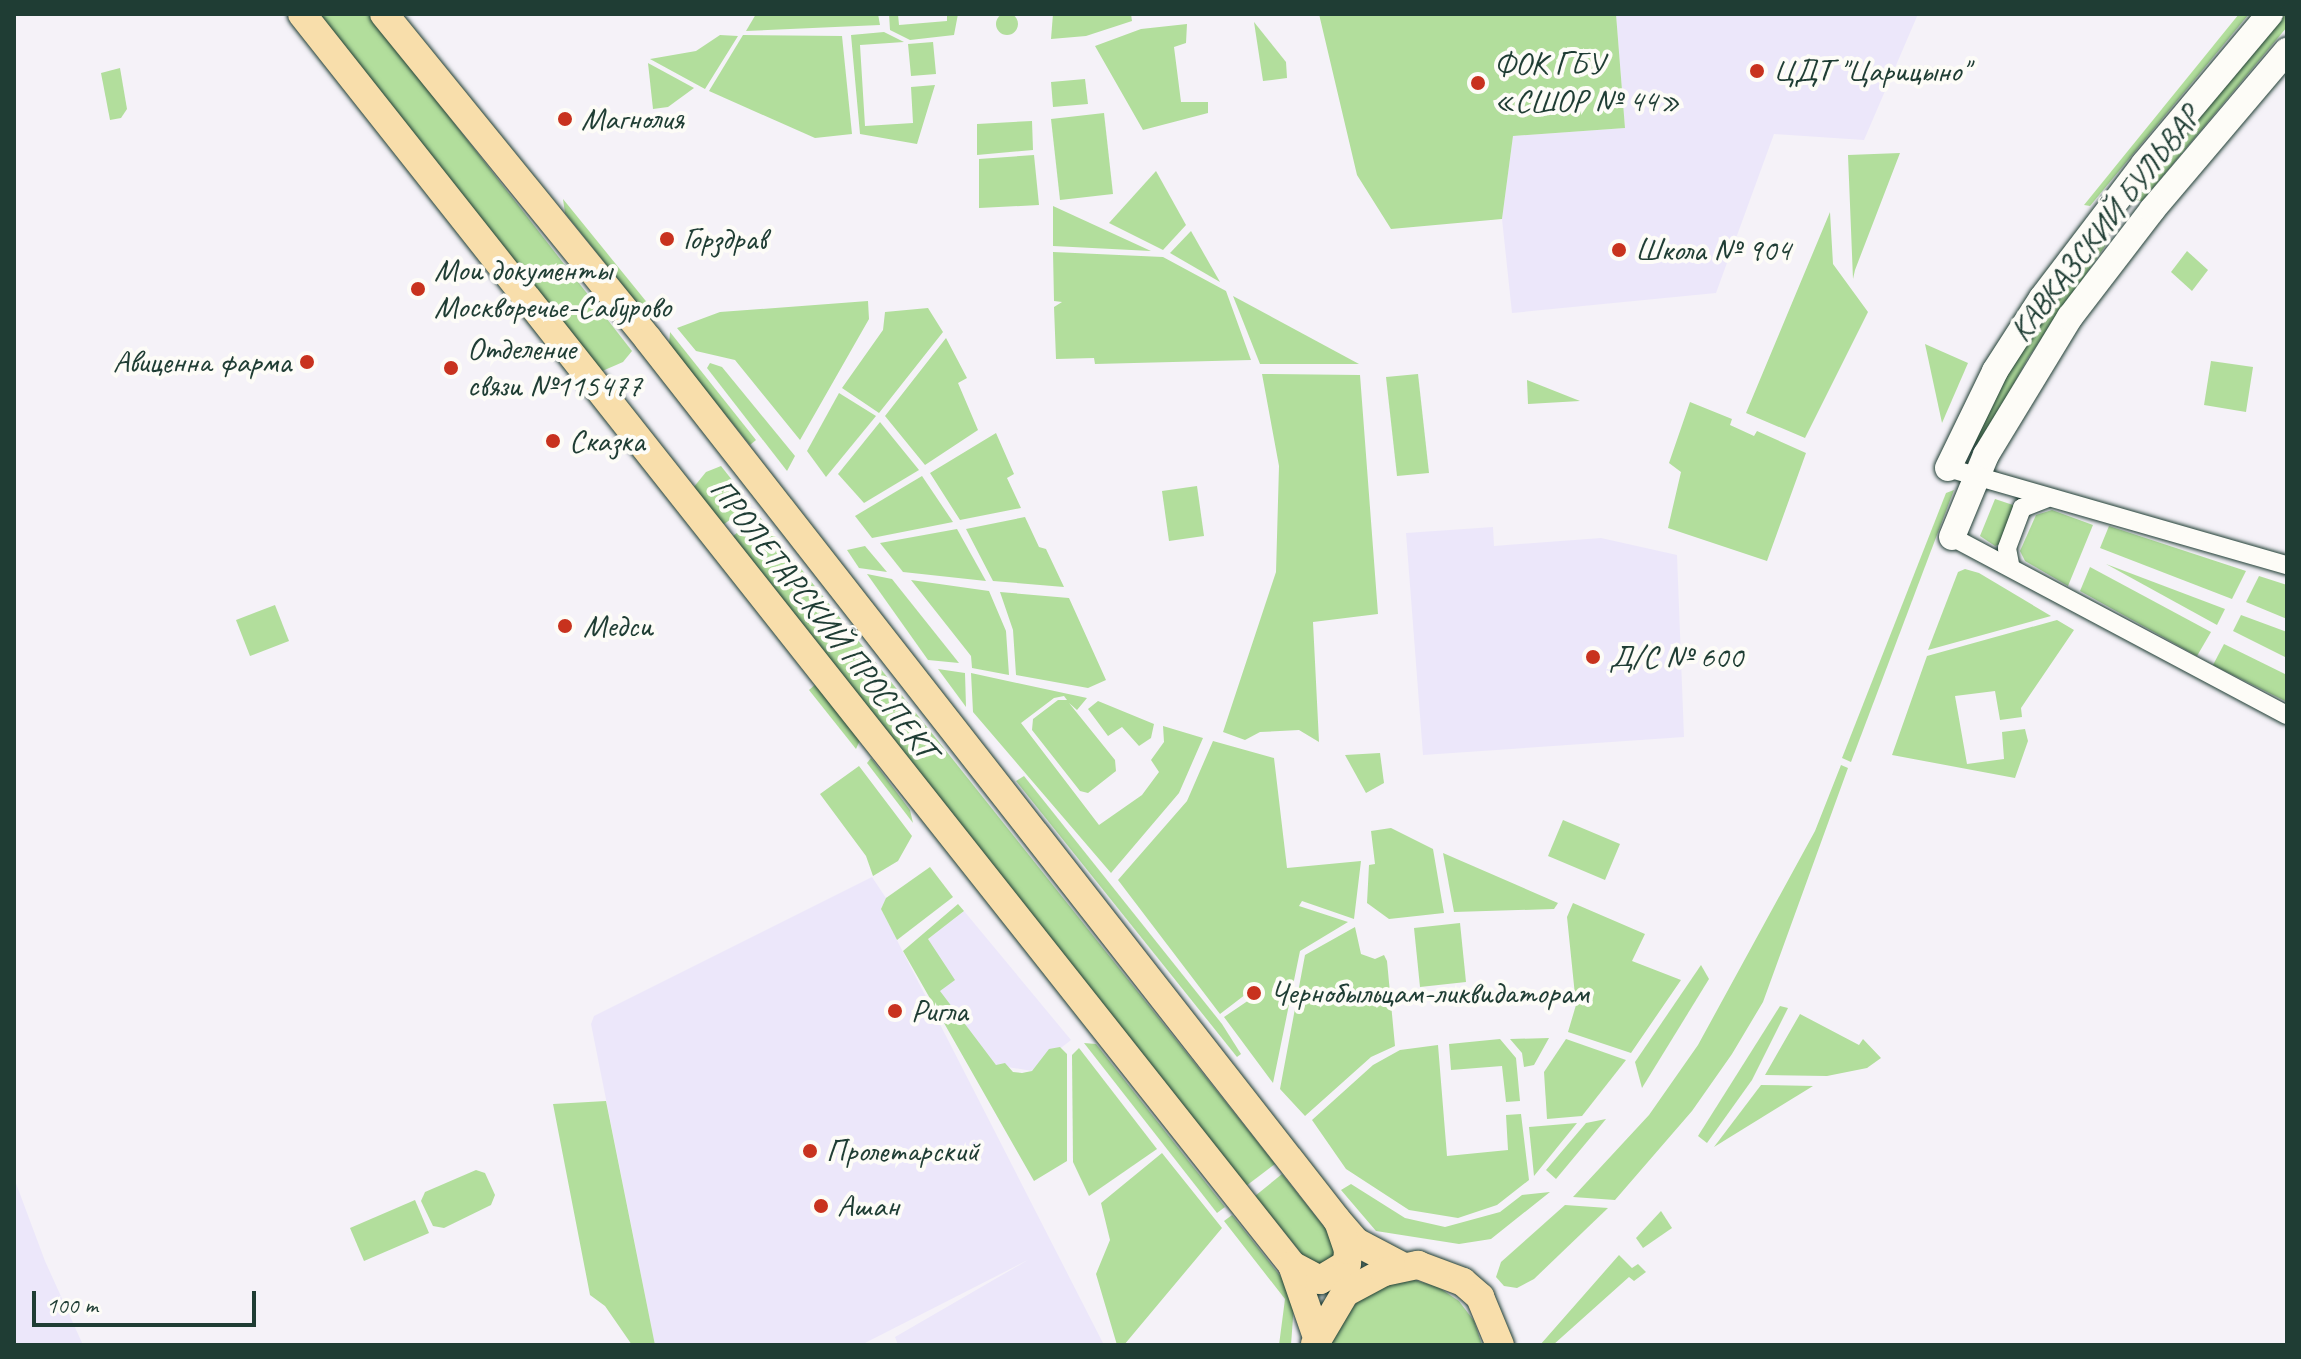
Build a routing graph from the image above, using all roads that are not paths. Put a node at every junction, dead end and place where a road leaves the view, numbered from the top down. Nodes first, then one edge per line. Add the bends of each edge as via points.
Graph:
1 (302, 14) edge
2 (384, 14) edge
3 (2270, 14) edge
4 (2287, 51) edge
5 (2124, 190) junction
6 (2152, 210) junction
7 (2088, 238) junction
8 (2116, 258) junction
9 (1948, 468) joint
10 (1976, 476) junction
11 (2046, 499) junction
12 (1952, 537) joint
13 (2010, 564) junction
14 (2287, 565) edge
15 (2287, 715) edge
16 (1337, 1220) junction
17 (1292, 1265) junction
18 (1402, 1266) junction
19 (1316, 1341) edge
20 (1500, 1345) edge

1 - 17 main road, ПРОЛЕТАРСКИЙ ПРОСПЕКТ
2 - 16 main road, ПРОЛЕТАРСКИЙ ПРОСПЕКТ via 648,339
3 - 5 main road, КАВКАЗСКИЙ БУЛЬВАР
4 - 6 main road, КАВКАЗСКИЙ БУЛЬВАР
5 - 6 main road via 2126,212 2136,217
5 - 7 main road, КАВКАЗСКИЙ БУЛЬВАР
6 - 8 main road, КАВКАЗСКИЙ БУЛЬВАР
7 - 8 main road via 2109,232 2119,246
7 - 9 main road, КАВКАЗСКИЙ БУЛЬВАР via 1995,371
8 - 10 main road, КАВКАЗСКИЙ БУЛЬВАР via 2031,374
9 - 10 street
10 - 11 street
10 - 12 main road, КАВКАЗСКИЙ БУЛЬВАР
11 - 13 street via 2022,508 2007,548
11 - 14 street
12 - 13 street
13 - 15 street
16 - 17 main road, ПРОЛЕТАРСКИЙ ПРОСПЕКТ via 1348,1250 1347,1264 1320,1280
16 - 18 main road, ПРОЛЕТАРСКИЙ ПРОСПЕКТ via 1356,1242
17 - 19 main road, ПРОЛЕТАРСКИЙ ПРОСПЕКТ
18 - 19 main road via 1345,1293
18 - 20 main road via 1431,1267 1463,1282 1490,1312

